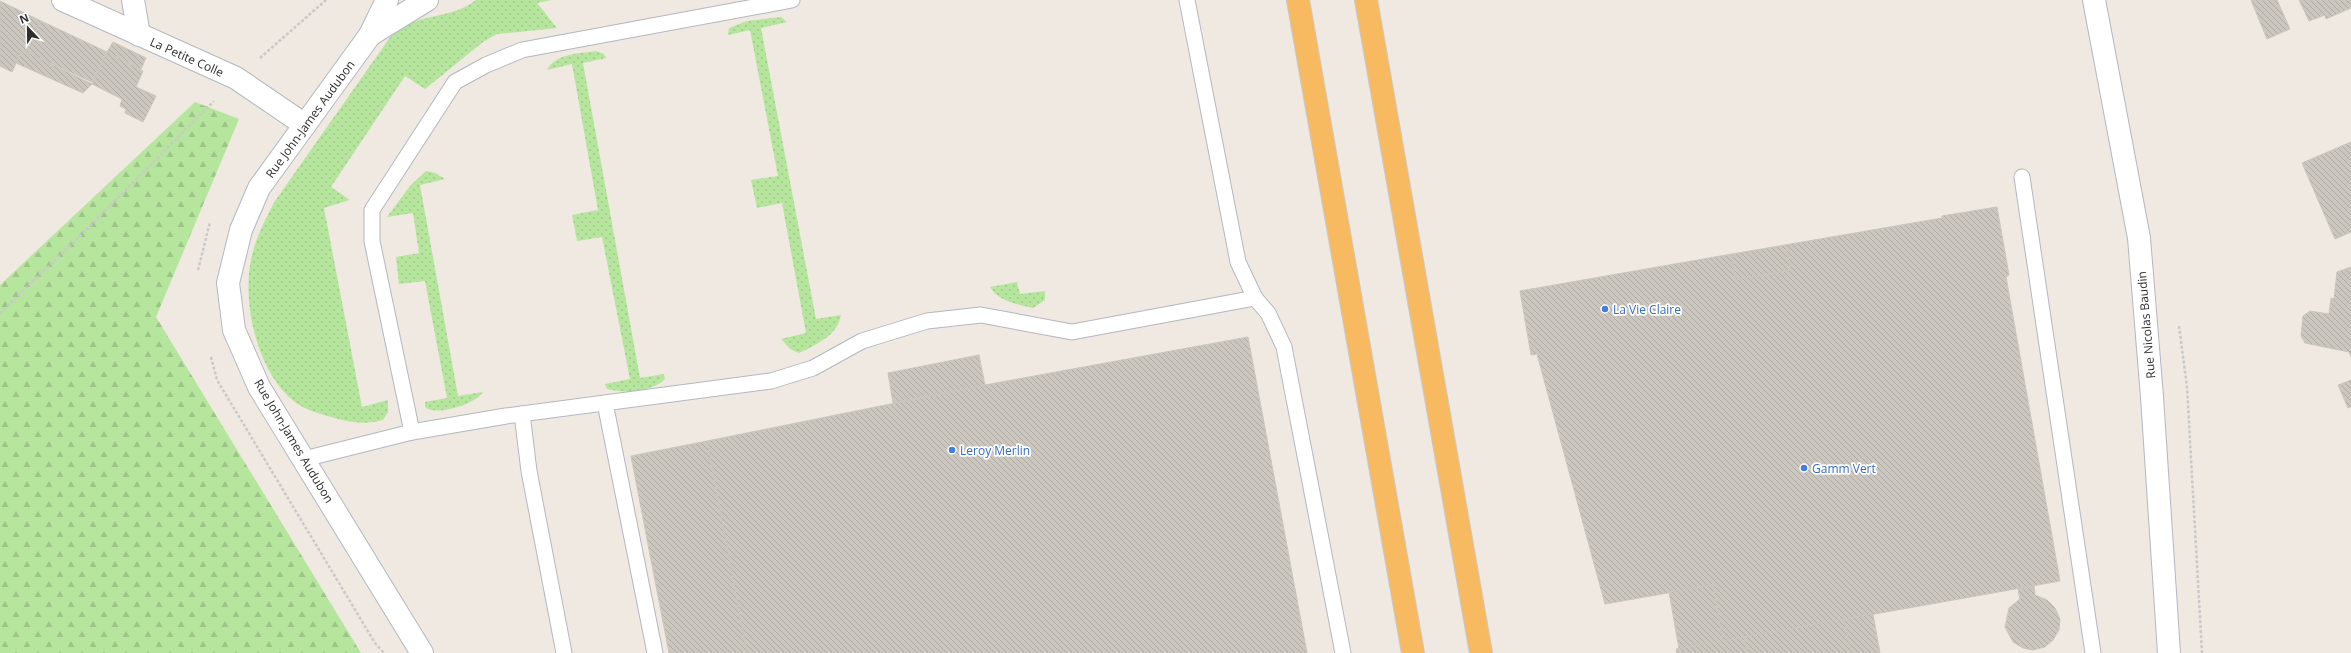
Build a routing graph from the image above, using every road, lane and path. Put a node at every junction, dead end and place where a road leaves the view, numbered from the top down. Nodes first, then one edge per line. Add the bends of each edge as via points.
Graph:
1 (62, 0) edge
2 (133, 0) edge
3 (326, 0) edge
4 (387, 0) edge
5 (427, 0) edge
6 (792, 0) edge
7 (1187, 0) edge
8 (1298, 0) edge
9 (1366, 0) edge
10 (2094, 0) edge
11 (138, 35) junction
12 (370, 35) junction
13 (236, 78) junction
14 (305, 125) junction
15 (2022, 177) dead end
16 (211, 220) dead end
17 (198, 271) dead end
18 (1255, 298) junction
19 (0, 312) edge
20 (209, 350) dead end
21 (605, 403) junction
22 (522, 414) junction
23 (412, 432) junction
24 (304, 459) junction
25 (384, 653) edge
26 (422, 653) edge
27 (564, 653) edge
28 (655, 653) edge
29 (1343, 653) edge
30 (1413, 653) edge
31 (1482, 653) edge
32 (2093, 653) edge
33 (2169, 653) edge

1 - 11 street, La Petite Colle
2 - 11 street
3 - 13 path
4 - 12 street, Rue John-James Audubon
5 - 12 street, Rue John-James Audubon
6 - 23 lane via 522,50 455,82 372,210 372,241
7 - 18 lane via 1238,262
8 - 30 highway
9 - 31 highway
10 - 33 street, Rue Nicolas Baudin via 2139,238
11 - 13 street, La Petite Colle
12 - 14 street, Rue John-James Audubon
13 - 14 street, La Petite Colle
13 - 19 path via 83,233
14 - 24 street, Rue John-James Audubon via 260,188 241,230 228,283 234,330 259,387
15 - 32 lane
16 - 17 path
18 - 21 lane via 1072,332 981,315 927,321 862,341 813,368 771,381
18 - 29 lane via 1268,313 1284,347
20 - 25 path via 217,380 375,643
21 - 22 lane
21 - 28 lane
22 - 23 lane
22 - 27 lane via 529,471
23 - 24 lane
24 - 26 street, Rue John-James Audubon

